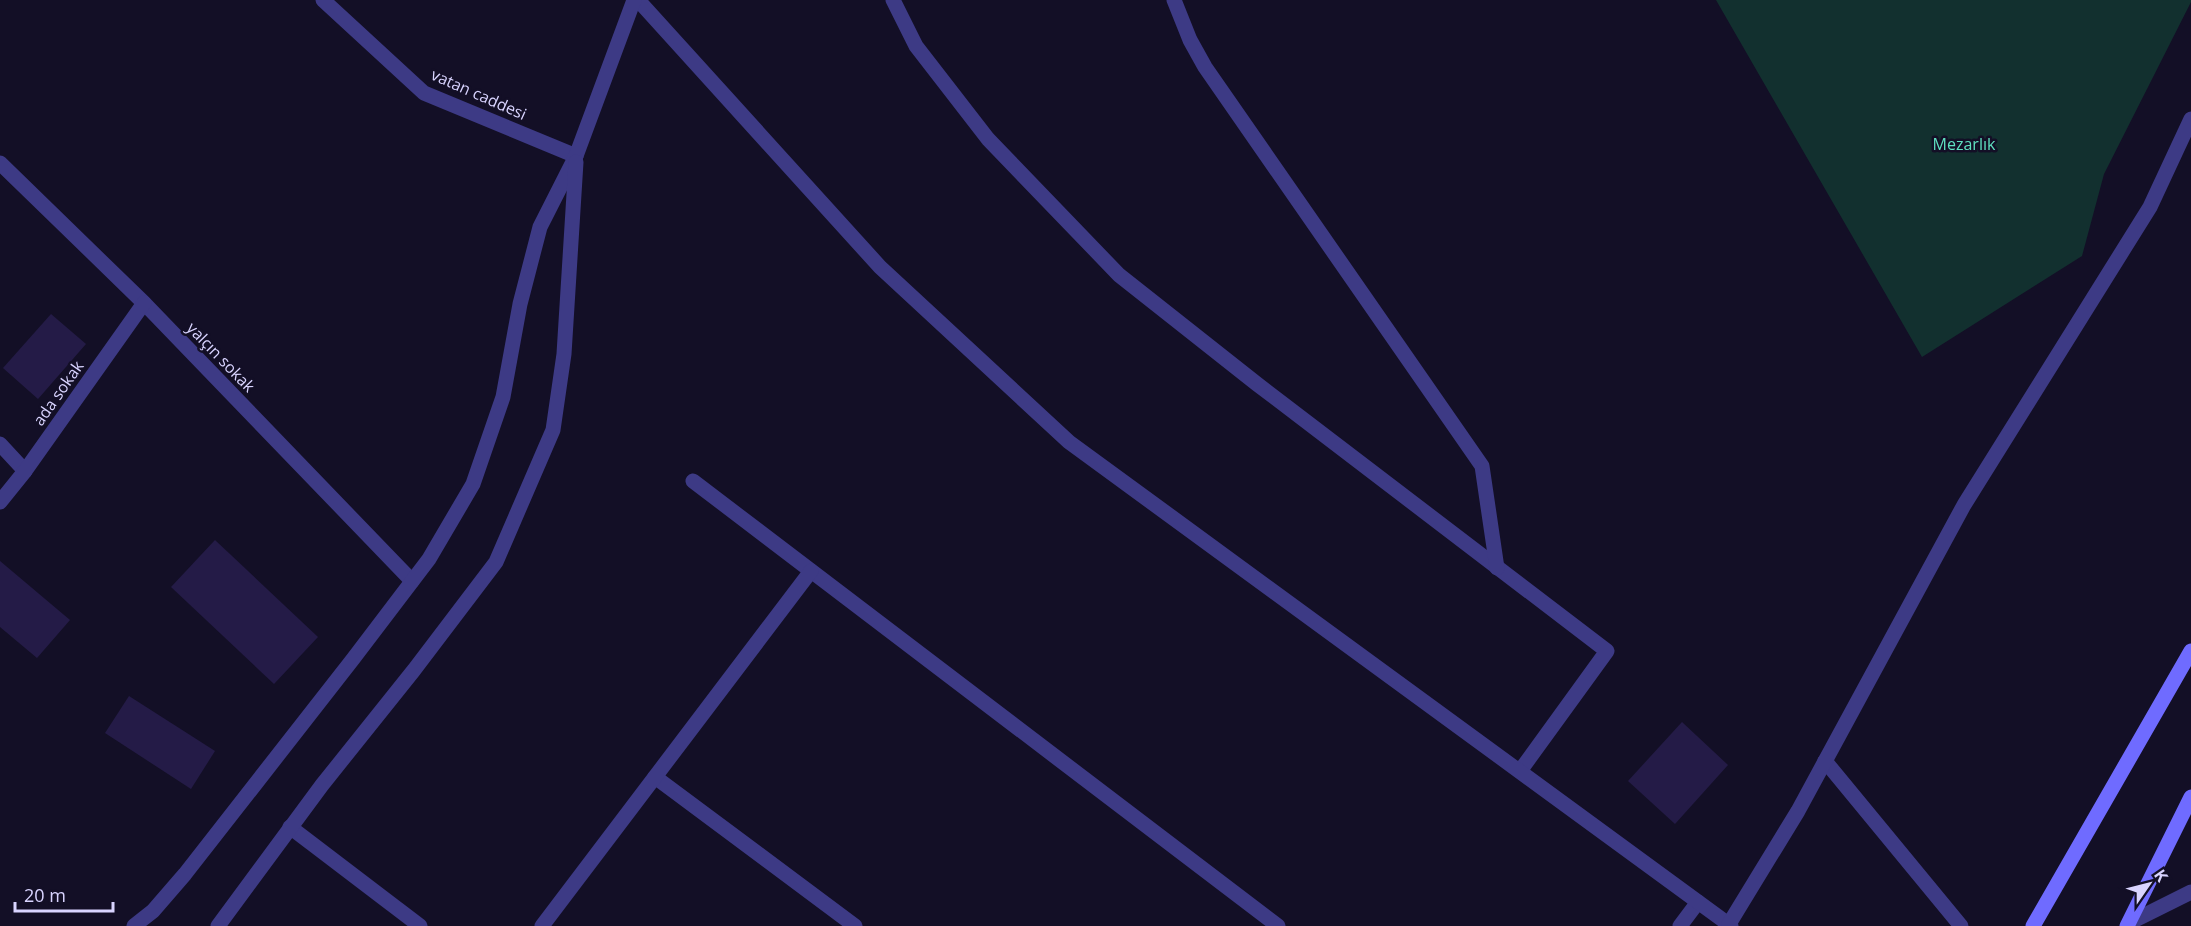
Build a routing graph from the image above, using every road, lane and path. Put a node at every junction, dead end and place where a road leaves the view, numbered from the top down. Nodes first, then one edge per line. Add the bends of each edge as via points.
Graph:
1 (323, 0) edge
2 (636, 0) edge
3 (893, 0) edge
4 (1174, 0) edge
5 (2191, 119) edge
6 (576, 156) junction
7 (0, 163) edge
8 (144, 303) junction
9 (0, 444) edge
10 (25, 471) junction
11 (693, 481) dead end
12 (0, 502) edge
13 (1497, 567) junction
14 (811, 571) junction
15 (412, 581) junction
16 (2191, 651) edge
17 (1825, 762) junction
18 (1520, 771) junction
19 (655, 777) junction
20 (2191, 797) edge
21 (290, 827) junction
22 (2191, 892) edge
23 (1698, 902) junction
24 (153, 910) junction
25 (1730, 925) edge
26 (2128, 925) edge
27 (134, 926) edge
28 (143, 926) edge
29 (218, 926) edge
30 (420, 926) edge
31 (542, 926) edge
32 (855, 926) edge
33 (1278, 926) edge
34 (1680, 926) edge
35 (1961, 926) edge
36 (2033, 926) edge

1 - 6 street, vatan caddesi via 424,93
2 - 6 street
2 - 18 street via 880,267 1069,442
3 - 13 street via 916,46 988,139 1119,275
4 - 13 street via 1205,67 1482,466
5 - 17 street via 2150,207 1964,505
6 - 15 street via 540,227 520,304 503,397 472,484
6 - 21 street via 564,354 553,430 496,562
7 - 8 street, yalçın sokak
8 - 10 street, ada sokak
8 - 15 street, yalçın sokak
9 - 10 street
10 - 12 street, ada sokak
11 - 14 street
13 - 18 street via 1607,651
14 - 19 street
14 - 33 street
15 - 24 street via 263,776
16 - 36 main road
17 - 25 street
17 - 35 street
18 - 23 street
19 - 31 street
19 - 32 street
20 - 26 main road
21 - 29 street
21 - 30 street
22 - 26 street
23 - 25 street
23 - 34 street
24 - 27 street
24 - 28 street

